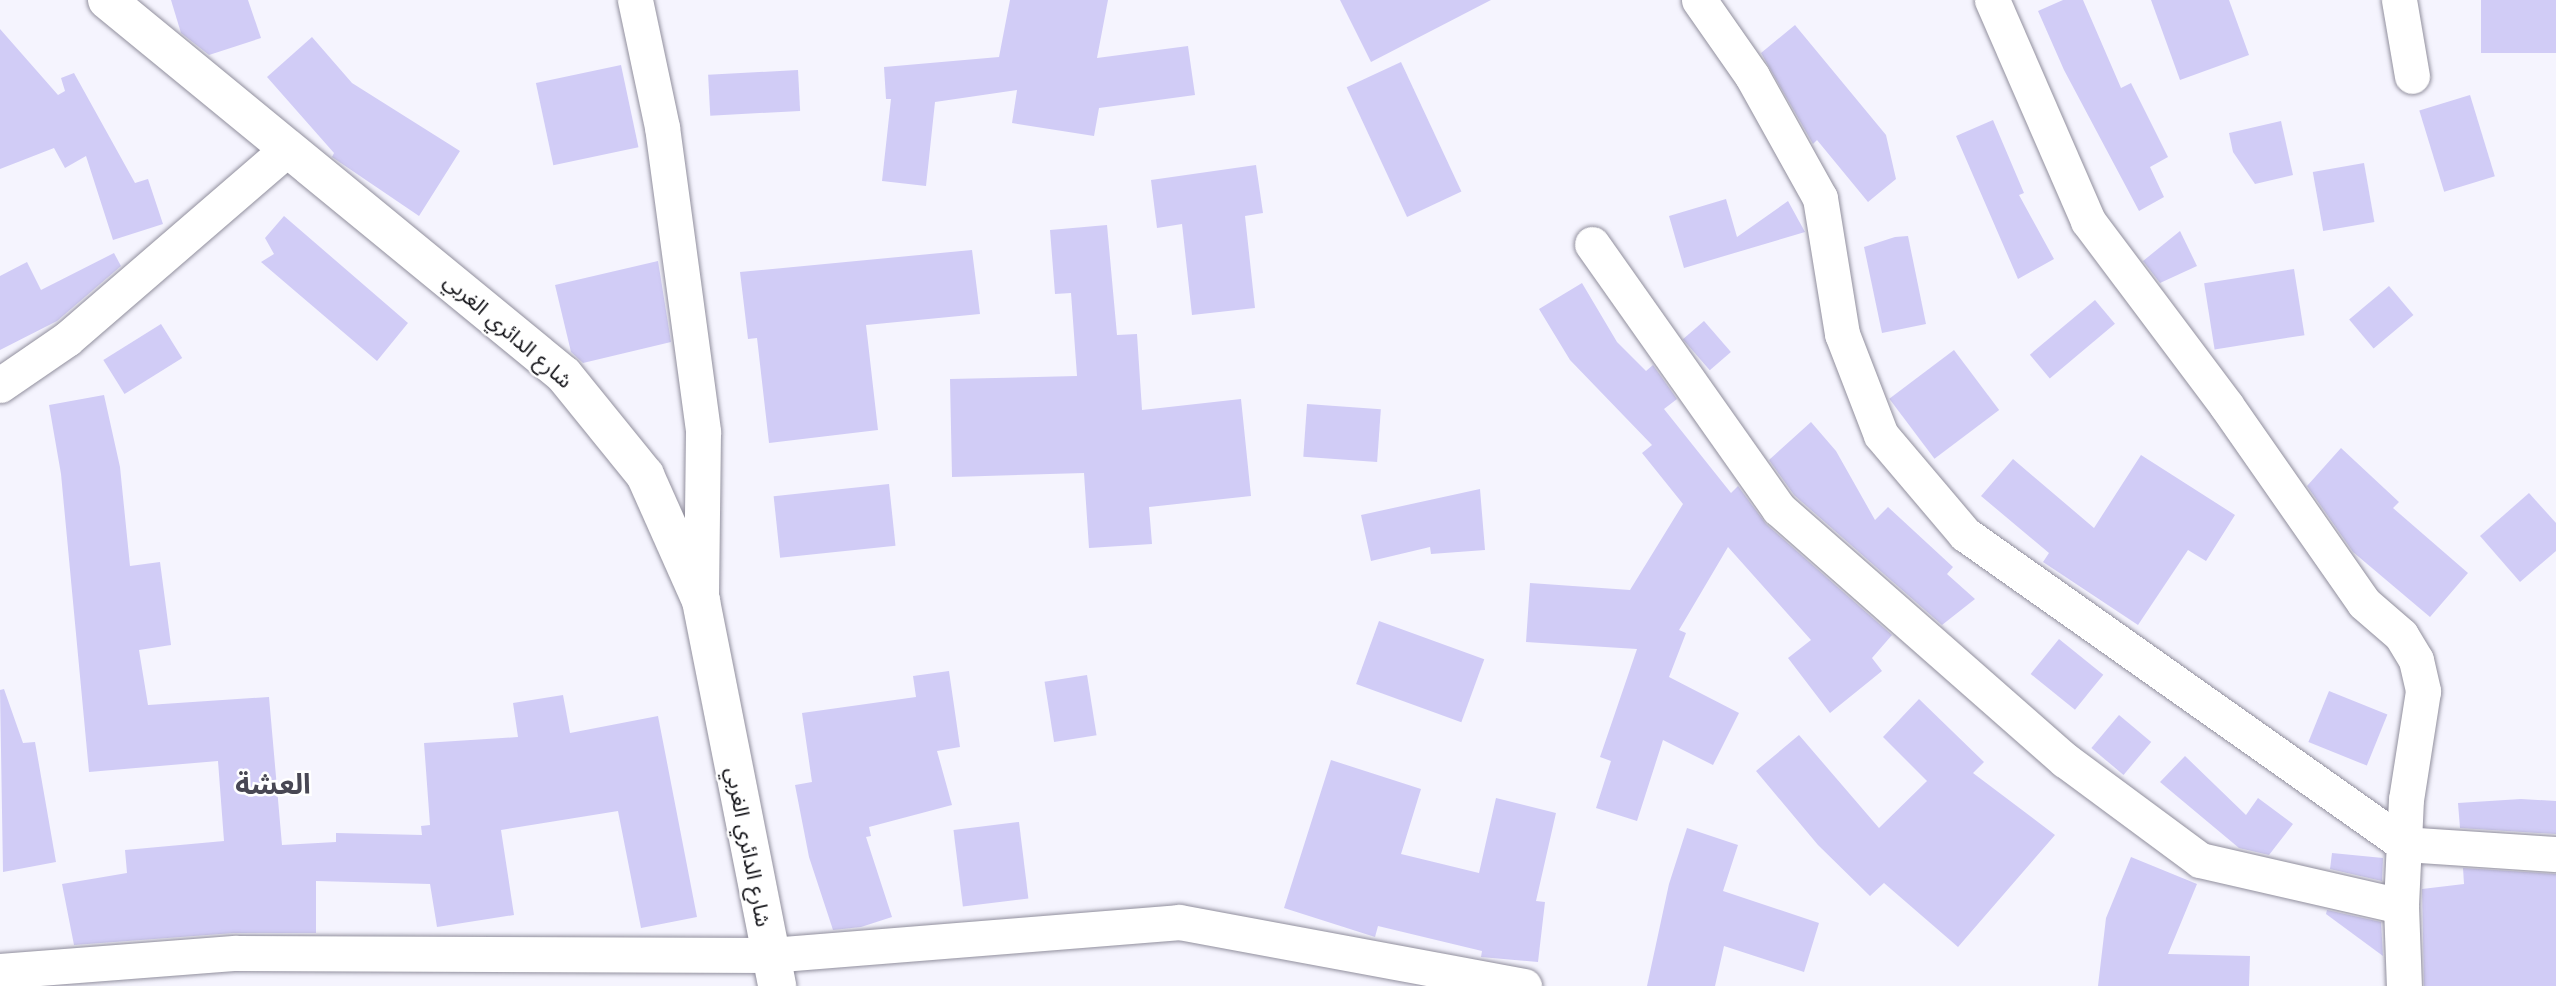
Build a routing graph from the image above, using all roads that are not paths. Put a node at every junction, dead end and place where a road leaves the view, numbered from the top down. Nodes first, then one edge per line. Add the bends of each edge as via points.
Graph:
1 (107, 0) edge
2 (635, 0) edge
3 (1699, 0) edge
4 (1992, 0) edge
5 (2399, 0) edge
6 (2412, 76) dead end
7 (288, 148) junction
8 (1592, 244) dead end
9 (0, 385) edge
10 (701, 601) junction
11 (2404, 844) junction
12 (2556, 854) edge
13 (2400, 906) junction
14 (0, 971) edge
15 (774, 971) edge
16 (1524, 986) edge
17 (2404, 986) edge

1 - 7 street, شارع الدائري الغربي
2 - 10 street via 662,127 703,432
3 - 11 street via 1752,76 1820,198 1842,334 1881,435 1965,534
4 - 11 street via 2088,221 2226,405 2364,603 2401,635 2416,660 2423,691
5 - 6 street
7 - 9 street via 67,339
7 - 10 street, شارع الدائري الغربي via 564,375 645,475
8 - 13 street via 1779,509 2065,760 2200,860
10 - 15 street, شارع الدائري الغربي
11 - 12 street
11 - 13 street
13 - 17 street
14 - 15 street via 236,953
15 - 16 street via 1179,922

